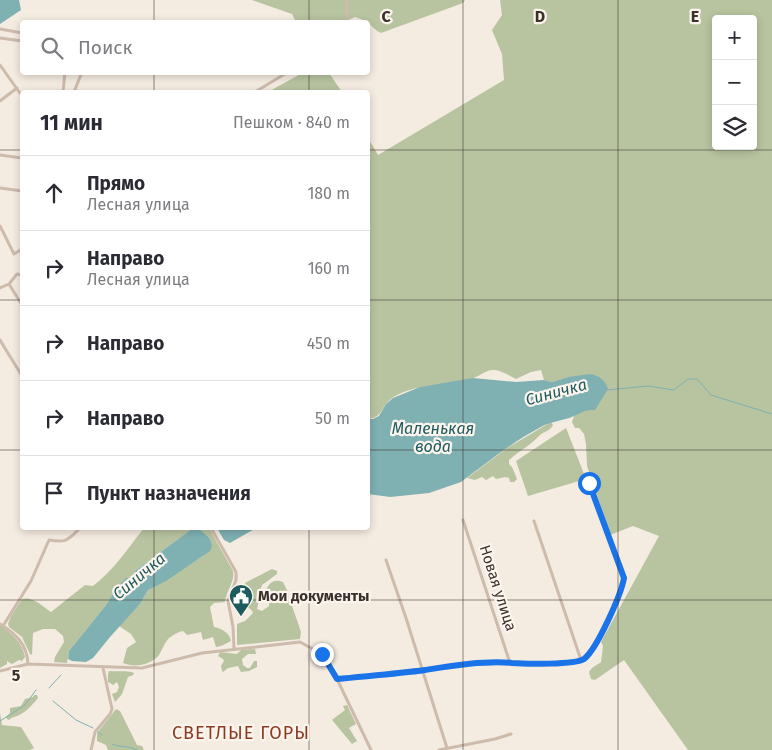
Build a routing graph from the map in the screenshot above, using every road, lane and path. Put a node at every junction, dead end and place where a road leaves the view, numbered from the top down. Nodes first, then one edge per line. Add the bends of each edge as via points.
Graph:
1 (347, 0) edge
2 (347, 20) edge
3 (0, 29) edge
4 (20, 33) edge
5 (0, 38) edge
6 (20, 41) edge
7 (0, 65) edge
8 (65, 75) edge
9 (81, 75) edge
10 (283, 75) edge
11 (17, 88) junction
12 (63, 90) edge
13 (75, 90) edge
14 (258, 90) edge
15 (20, 93) edge
16 (0, 101) edge
17 (0, 155) edge
18 (20, 158) edge
19 (0, 188) edge
20 (20, 191) edge
21 (0, 226) edge
22 (20, 250) edge
23 (20, 275) edge
24 (9, 284) junction
25 (0, 288) edge
26 (20, 302) edge
27 (0, 340) edge
28 (20, 373) edge
29 (589, 483) dead end
30 (463, 520) dead end
31 (534, 520) dead end
32 (78, 530) edge
33 (212, 530) edge
34 (386, 560) dead end
35 (2, 625) edge
36 (234, 648) junction
37 (579, 661) junction
38 (510, 663) junction
39 (28, 664) junction
40 (103, 668) junction
41 (422, 670) junction
42 (0, 671) edge
43 (337, 679) junction
44 (511, 734) dead end
45 (447, 748) junction
46 (91, 750) edge
47 (371, 750) edge
48 (439, 750) edge

1 - 2 street
3 - 4 street
5 - 6 street
7 - 11 street
8 - 12 street
9 - 13 street
10 - 14 street
11 - 15 street
11 - 16 street
17 - 18 street
19 - 20 street
21 - 22 street via 14,254
23 - 24 street
24 - 25 street
24 - 26 street
27 - 28 street
29 - 37 street via 624,578 608,621 595,644
30 - 38 street, Новая улица
31 - 37 street
32 - 35 street via 67,540 49,540 31,581
33 - 36 street via 236,572 228,601 234,627
34 - 41 street
35 - 39 street via 22,642
36 - 40 street via 149,667
36 - 43 street via 300,642 322,654
37 - 38 street
38 - 41 street
39 - 40 street
39 - 42 street
40 - 46 street via 112,709 95,732
41 - 43 street
41 - 45 street
43 - 47 street
44 - 45 street
45 - 48 street

